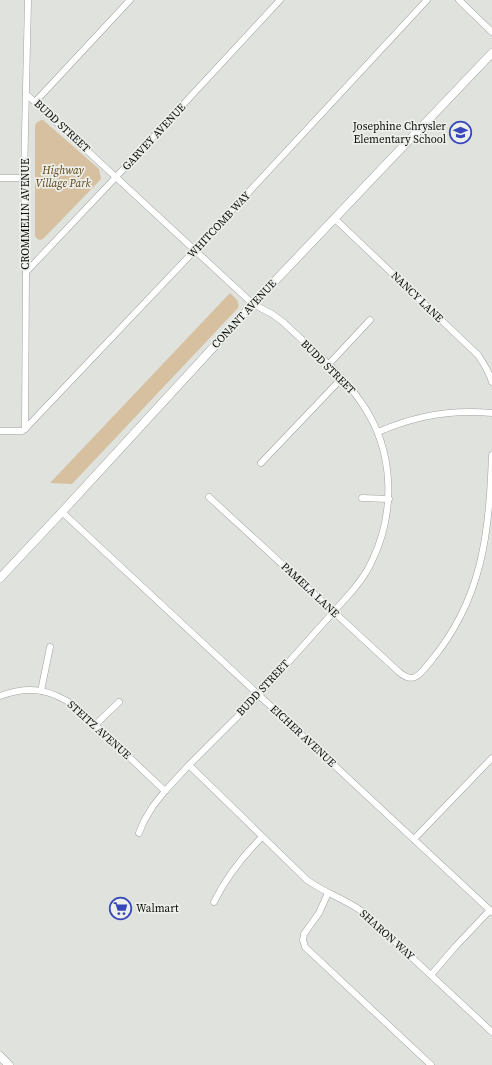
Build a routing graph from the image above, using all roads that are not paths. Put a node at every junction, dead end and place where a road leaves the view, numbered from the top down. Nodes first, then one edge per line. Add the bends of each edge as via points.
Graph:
1 (28, 0) edge
2 (130, 0) edge
3 (280, 0) edge
4 (427, 0) edge
5 (459, 0) edge
6 (492, 32) edge
7 (492, 53) edge
8 (26, 94) junction
9 (35, 102) junction
10 (116, 177) junction
11 (0, 178) edge
12 (24, 178) junction
13 (334, 218) junction
14 (195, 250) junction
15 (26, 272) junction
16 (253, 304) junction
17 (370, 320) dead end
18 (328, 365) junction
19 (342, 378) junction
20 (492, 382) edge
21 (492, 413) edge
22 (25, 429) junction
23 (0, 431) edge
24 (378, 432) junction
25 (492, 455) edge
26 (261, 463) dead end
27 (209, 497) dead end
28 (362, 498) dead end
29 (389, 499) junction
30 (62, 512) junction
31 (0, 578) edge
32 (334, 612) junction
33 (50, 647) dead end
34 (41, 691) junction
35 (259, 694) junction
36 (0, 696) edge
37 (118, 702) dead end
38 (95, 725) junction
39 (491, 762) edge
40 (189, 765) junction
41 (165, 791) junction
42 (139, 833) dead end
43 (262, 837) junction
44 (414, 839) junction
45 (328, 893) junction
46 (214, 902) dead end
47 (491, 911) edge
48 (431, 975) junction
49 (492, 1032) edge
50 (0, 1056) edge
51 (9, 1065) edge
52 (431, 1065) edge

1 - 8 street, CROMMELIN AVENUE
2 - 9 street
3 - 10 street, GARVEY AVENUE
4 - 14 street, WHITCOMB WAY
5 - 6 street
7 - 13 street, CONANT AVENUE
8 - 9 street, BUDD STREET
8 - 12 street, CROMMELIN AVENUE
9 - 10 street, BUDD STREET
10 - 14 street, BUDD STREET
10 - 15 street, GARVEY AVENUE
11 - 12 street
12 - 15 street, CROMMELIN AVENUE
13 - 16 street, CONANT AVENUE
13 - 20 street, NANCY LANE via 478,355 485,364
14 - 16 street, BUDD STREET
14 - 22 street, WHITCOMB WAY
15 - 22 street, CROMMELIN AVENUE
16 - 18 street, BUDD STREET via 282,322
16 - 30 street, CONANT AVENUE
17 - 18 street
18 - 19 street, BUDD STREET
19 - 24 street, BUDD STREET via 370,416
19 - 26 street
21 - 24 street via 465,412 427,416
22 - 23 street
24 - 29 street, BUDD STREET via 387,464
25 - 32 street, PAMELA LANE via 489,518 485,545 473,588 459,619 420,674 413,678 404,676
27 - 32 street, PAMELA LANE
28 - 29 street
29 - 32 street, BUDD STREET via 383,533 372,562 356,588
30 - 31 street, CONANT AVENUE
30 - 35 street, EICHER AVENUE
32 - 35 street, BUDD STREET
33 - 34 street
34 - 36 street, STEITZ AVENUE via 19,690
34 - 38 street, STEITZ AVENUE via 66,700
35 - 40 street, BUDD STREET
35 - 44 street, EICHER AVENUE
37 - 38 street
38 - 41 street, STEITZ AVENUE
39 - 44 street
40 - 41 street, BUDD STREET
40 - 43 street, SHARON WAY
41 - 42 street, BUDD STREET via 153,806
43 - 45 street, SHARON WAY via 307,880
43 - 46 street via 238,862
44 - 47 street, EICHER AVENUE
45 - 48 street, SHARON WAY via 363,912
45 - 52 street via 319,913 304,934 303,943
47 - 48 street
48 - 49 street, SHARON WAY
50 - 51 street

